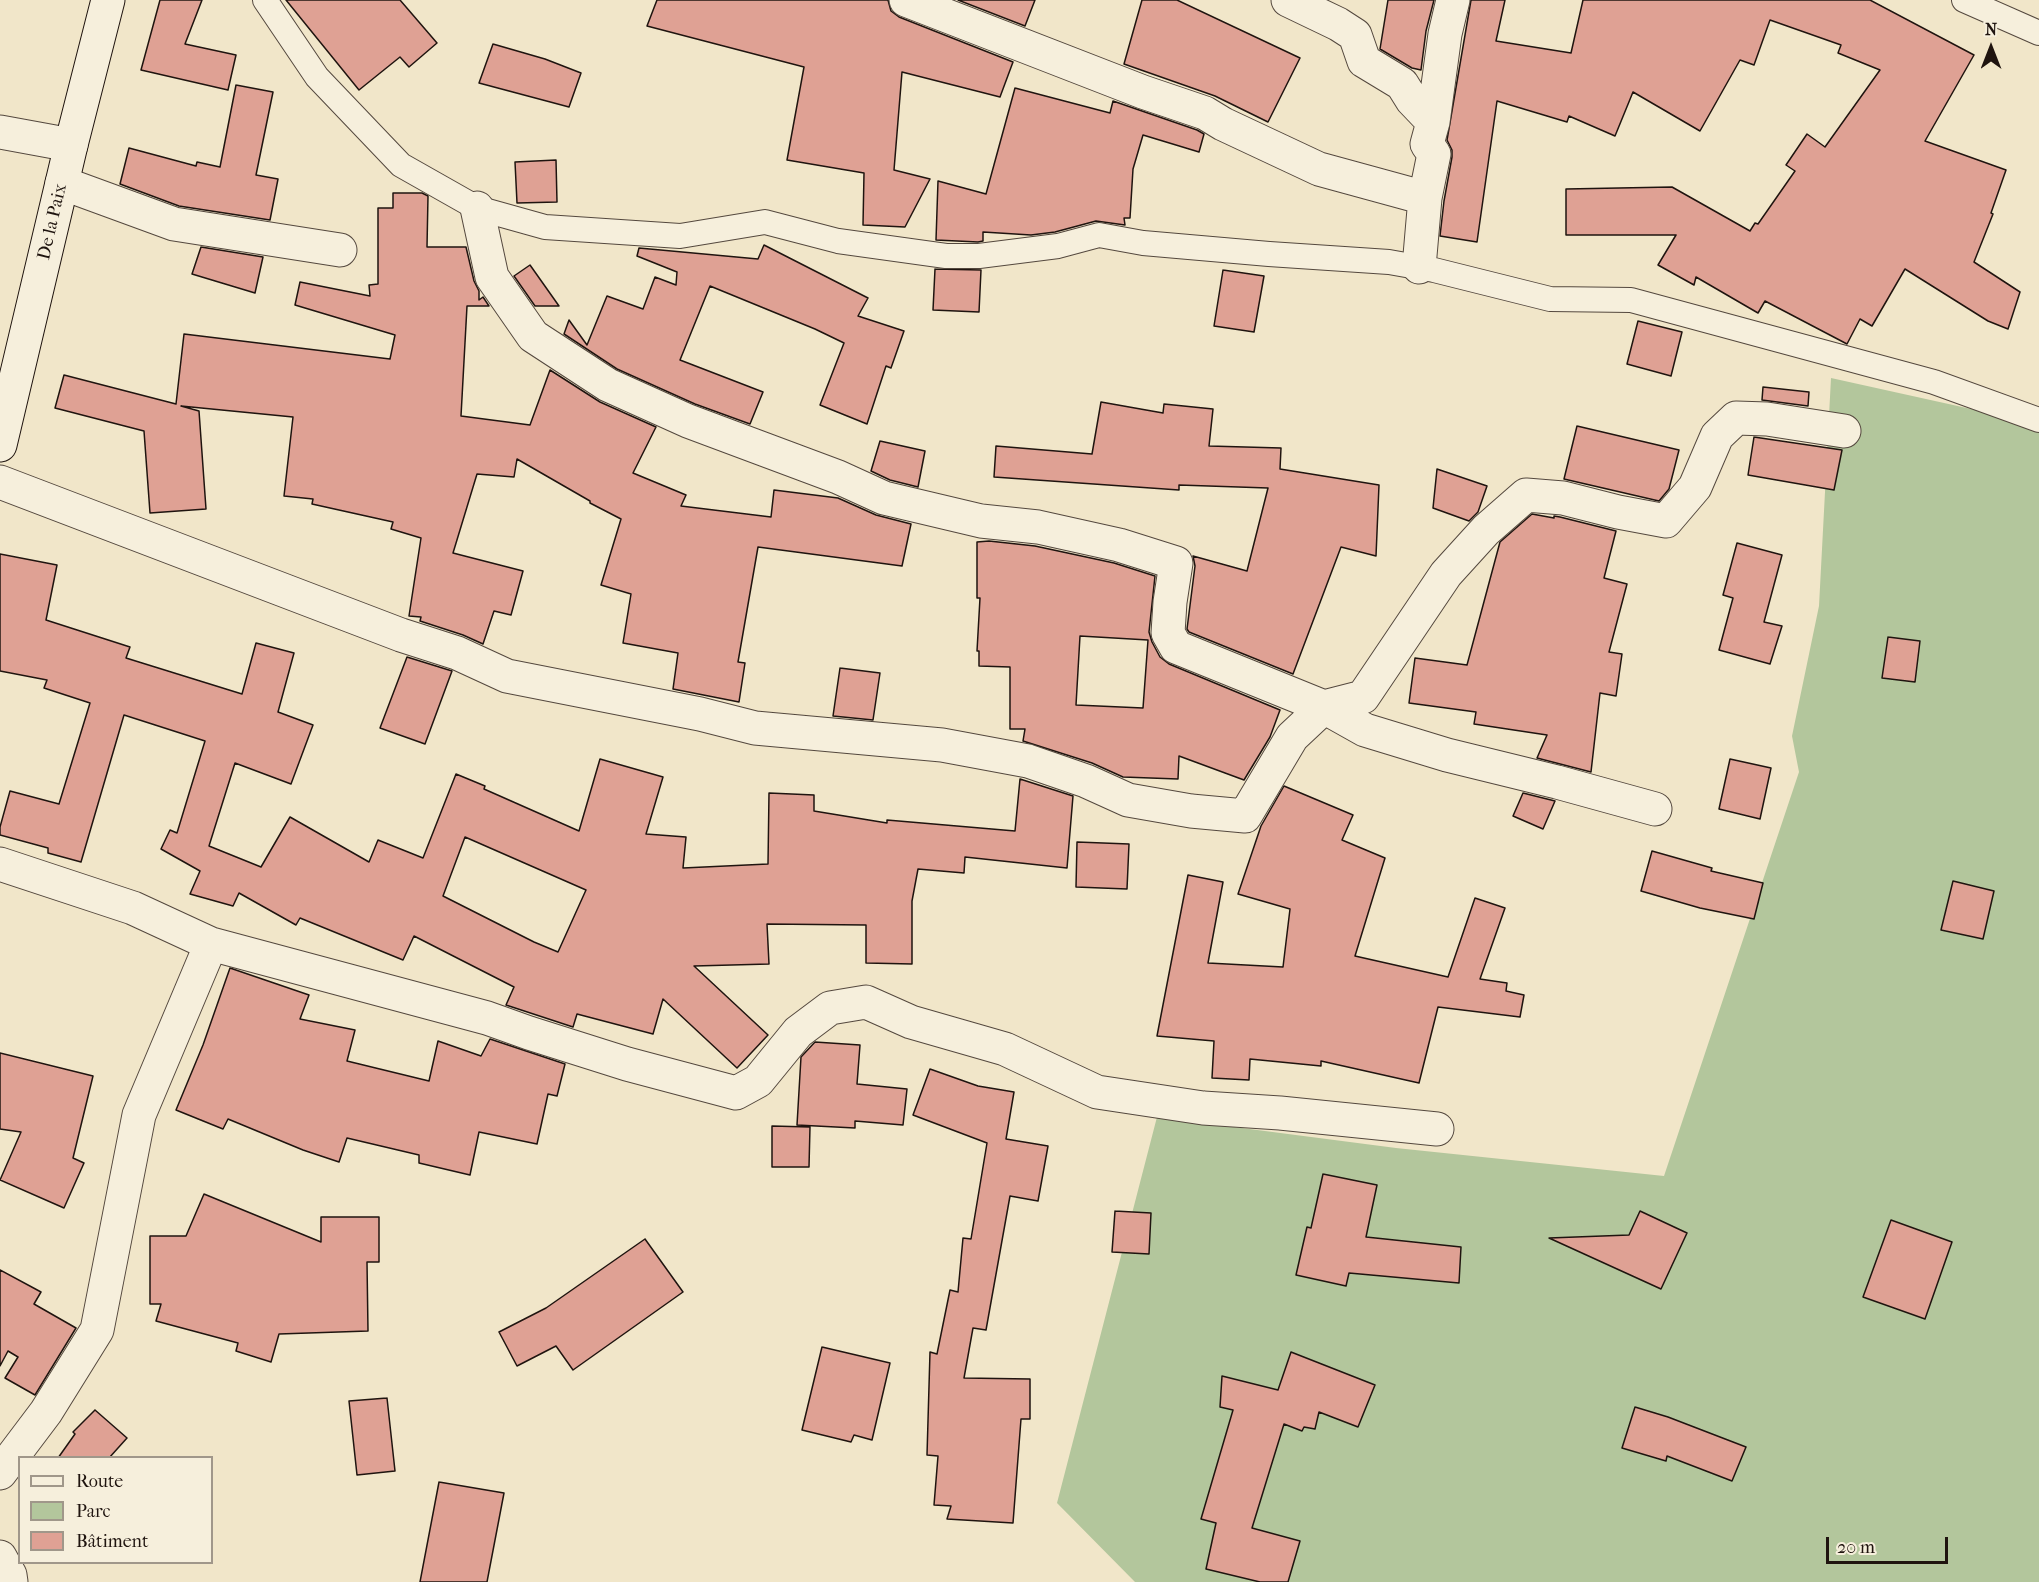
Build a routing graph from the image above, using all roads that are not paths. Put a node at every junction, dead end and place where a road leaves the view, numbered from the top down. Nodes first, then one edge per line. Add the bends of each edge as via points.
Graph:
1 (108, 0) edge
2 (265, 0) edge
3 (906, 0) edge
4 (1288, 0) edge
5 (1453, 0) edge
6 (1964, 0) edge
7 (2039, 33) edge
8 (1433, 122) junction
9 (0, 132) edge
10 (71, 145) junction
11 (62, 183) junction
12 (1425, 198) junction
13 (477, 208) junction
14 (340, 250) dead end
15 (1419, 267) junction
16 (2039, 420) edge
17 (1844, 431) dead end
18 (0, 445) edge
19 (0, 482) edge
20 (1324, 707) junction
21 (1655, 808) dead end
22 (0, 864) edge
23 (211, 944) junction
24 (1437, 1129) dead end
25 (0, 1473) edge
26 (0, 1557) edge
27 (11, 1582) edge

1 - 10 street, De la Paix
2 - 13 lane via 317,77 401,165
3 - 12 street via 1205,113 1319,169
4 - 8 street via 1355,35 1364,61 1402,84
5 - 8 street
6 - 7 lane
8 - 12 street via 1427,144 1434,154
9 - 10 street
10 - 11 street, De la Paix
11 - 14 street via 174,224
11 - 18 street, De la Paix
12 - 15 street
13 - 15 lane via 545,227 658,235 680,236 765,222 838,241 946,256 1058,246 1099,235 1143,243
13 - 20 street via 492,277 533,336 608,385 688,421 884,498 981,521 1038,527 1119,545 1176,563 1168,633 1176,647
15 - 16 lane via 1550,299 1631,300 1934,382
17 - 20 street via 1736,418 1717,436 1695,487 1666,521 1563,498 1526,495 1486,530 1446,574 1363,697
19 - 20 street via 457,653 507,676 755,728 942,745 1028,761 1128,800 1245,816 1292,737
20 - 21 street via 1365,730
22 - 23 street via 133,908
23 - 24 street via 487,1018 627,1064 736,1093 758,1081 798,1032 830,1008 866,1002 911,1022 1005,1049 1097,1092 1203,1108
23 - 25 street via 139,1115 98,1330 46,1412
26 - 27 street

